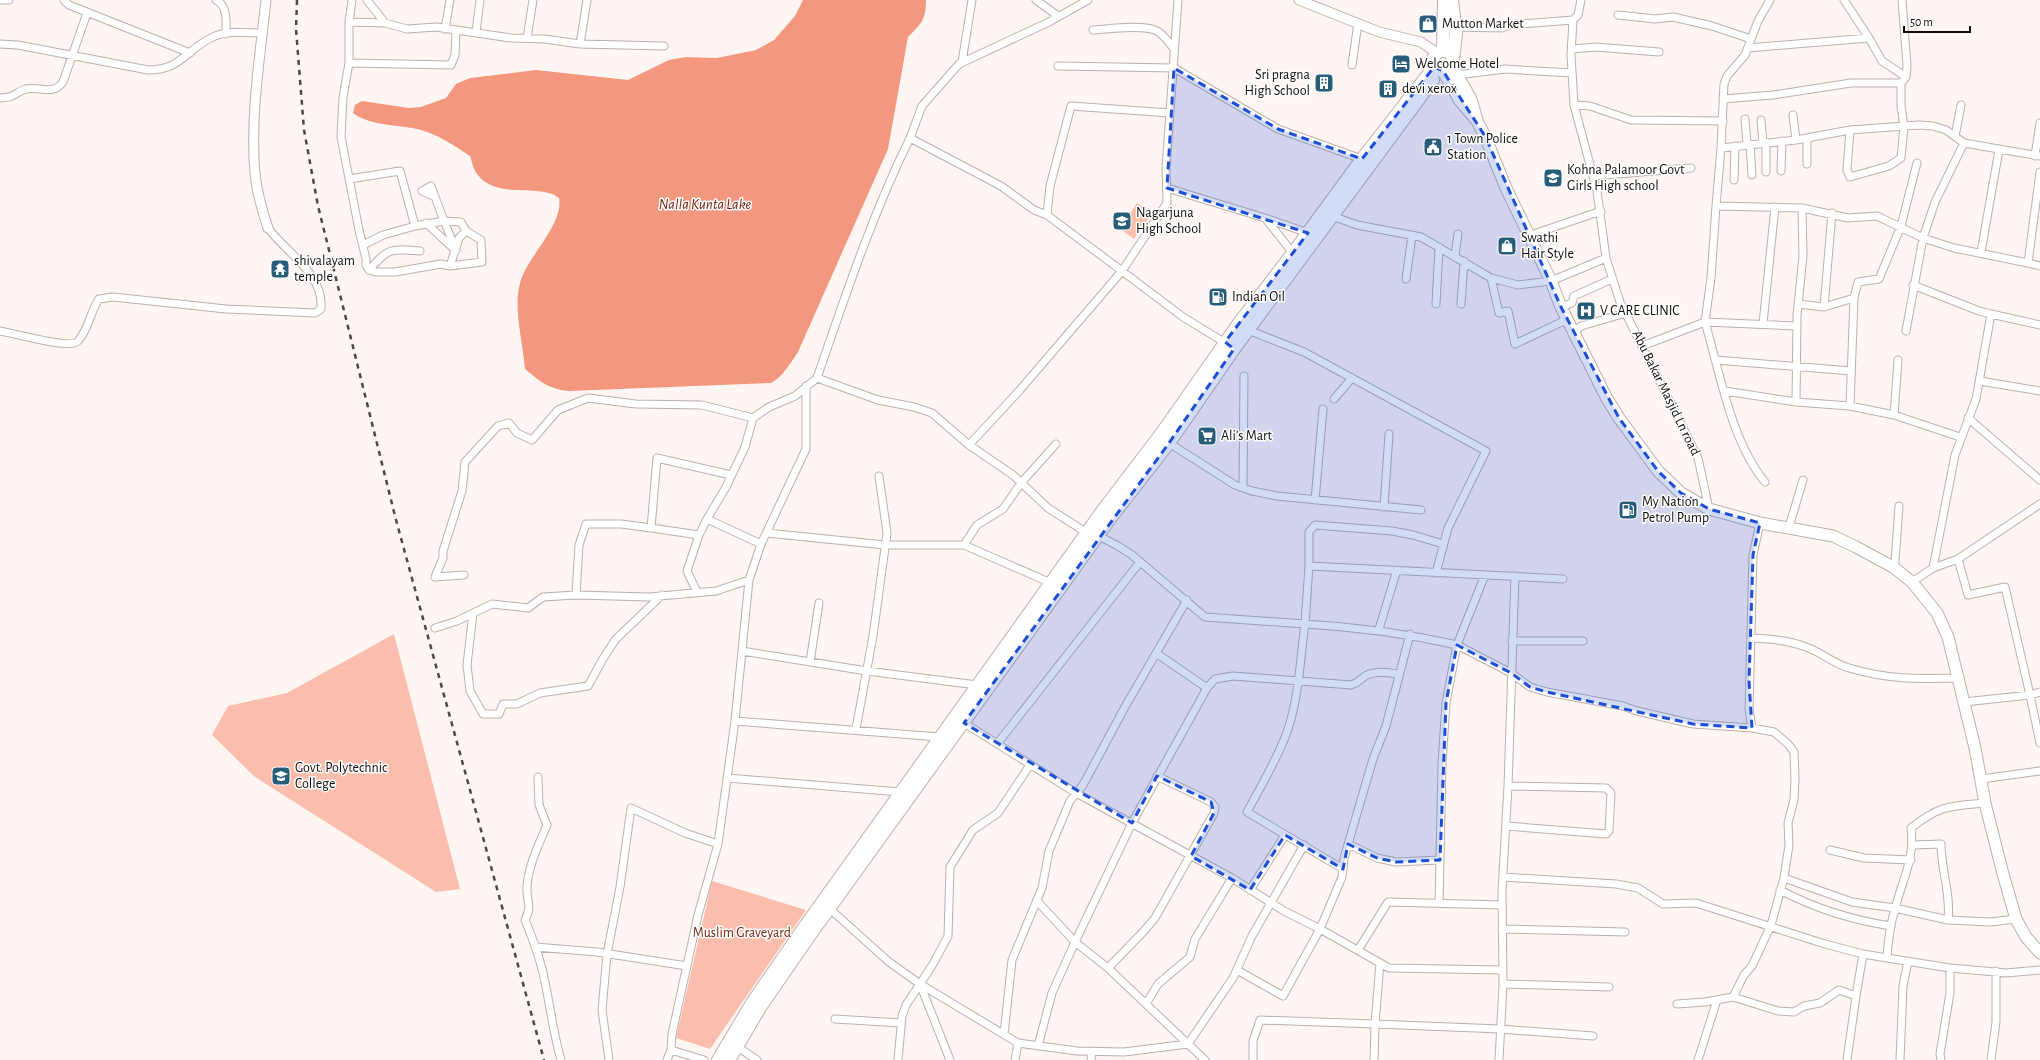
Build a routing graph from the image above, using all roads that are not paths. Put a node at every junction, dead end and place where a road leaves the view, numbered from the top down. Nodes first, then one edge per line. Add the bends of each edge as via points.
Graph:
1 (0, 0) edge
2 (9, 0) edge
3 (64, 0) edge
4 (216, 0) edge
5 (266, 0) edge
6 (352, 0) edge
7 (367, 0) edge
8 (450, 0) edge
9 (480, 0) edge
10 (533, 0) edge
11 (587, 0) edge
12 (972, 0) edge
13 (1036, 0) edge
14 (1088, 0) edge
15 (1178, 0) edge
16 (1299, 0) edge
17 (1444, 0) edge
18 (1452, 0) edge
19 (1581, 0) edge
20 (1770, 0) edge
21 (1844, 0) edge
22 (1902, 0) edge
23 (87, 13) junction
24 (1618, 15) dead end
25 (1058, 16) junction
26 (1573, 20) junction
27 (349, 22) junction
28 (385, 23) junction
29 (1358, 23) junction
30 (1455, 27) junction
31 (445, 29) junction
32 (456, 30) junction
33 (1093, 30) dead end
34 (476, 32) junction
35 (263, 33) junction
36 (226, 34) junction
37 (527, 38) junction
38 (1869, 38) junction
39 (1751, 39) junction
40 (0, 44) edge
41 (580, 44) junction
42 (664, 46) dead end
43 (1748, 48) junction
44 (1174, 49) junction
45 (1572, 49) junction
46 (1440, 52) junction
47 (1659, 52) dead end
48 (190, 53) junction
49 (72, 55) junction
50 (962, 62) junction
51 (349, 63) junction
52 (1352, 65) dead end
53 (1058, 66) dead end
54 (1174, 68) junction
55 (1446, 68) junction
56 (1572, 73) junction
57 (1906, 77) junction
58 (1901, 83) junction
59 (0, 98) edge
60 (1723, 99) junction
61 (1574, 105) junction
62 (1961, 105) dead end
63 (1170, 113) junction
64 (1792, 115) dead end
65 (1745, 119) dead end
66 (1761, 120) dead end
67 (1723, 121) junction
68 (2040, 123) edge
69 (1904, 127) junction
70 (1850, 130) junction
71 (1955, 136) junction
72 (910, 138) junction
73 (1806, 138) junction
74 (1796, 140) junction
75 (1782, 141) junction
76 (1764, 143) junction
77 (1964, 143) junction
78 (1748, 144) junction
79 (1735, 146) junction
80 (1721, 148) junction
81 (1999, 150) junction
82 (2038, 156) edge
83 (1362, 159) junction
84 (1917, 163) dead end
85 (1807, 164) dead end
86 (1691, 168) dead end
87 (1781, 171) dead end
88 (1766, 172) dead end
89 (2040, 172) edge
90 (1752, 175) dead end
91 (1593, 176) junction
92 (349, 179) junction
93 (1734, 180) dead end
94 (1166, 188) junction
95 (433, 196) dead end
96 (1716, 206) junction
97 (1775, 207) junction
98 (1802, 208) junction
99 (1601, 211) junction
100 (1832, 213) junction
101 (1047, 216) junction
102 (1332, 216) junction
103 (1265, 218) junction
104 (444, 221) junction
105 (426, 223) junction
106 (415, 226) junction
107 (1901, 226) junction
108 (268, 228) joint
109 (466, 231) junction
110 (1308, 233) junction
111 (1458, 234) dead end
112 (1412, 236) junction
113 (1528, 236) junction
114 (1924, 238) junction
115 (363, 245) junction
116 (1439, 247) junction
117 (456, 250) junction
118 (420, 251) dead end
119 (1980, 252) junction
120 (1293, 253) junction
121 (1455, 256) junction
122 (1606, 258) junction
123 (1464, 261) junction
124 (2028, 263) junction
125 (450, 266) junction
126 (2040, 266) edge
127 (369, 270) junction
128 (1122, 271) junction
129 (1406, 278) dead end
130 (1491, 278) junction
131 (1612, 279) junction
132 (1551, 281) junction
133 (1913, 284) junction
134 (1854, 298) junction
135 (1436, 304) dead end
136 (1461, 304) dead end
137 (1798, 304) junction
138 (1824, 306) junction
139 (1561, 307) junction
140 (1626, 313) junction
141 (1991, 314) junction
142 (1568, 319) junction
143 (1705, 322) junction
144 (1763, 324) junction
145 (2040, 325) edge
146 (1797, 326) junction
147 (0, 330) edge
148 (1248, 330) junction
149 (1906, 331) dead end
150 (1574, 332) junction
151 (1229, 346) junction
152 (1642, 346) junction
153 (1716, 360) junction
154 (1898, 360) dead end
155 (1795, 366) junction
156 (1851, 371) junction
157 (1244, 376) dead end
158 (817, 378) junction
159 (1352, 378) junction
160 (1980, 381) junction
161 (806, 386) junction
162 (1725, 391) junction
163 (2040, 391) edge
164 (1334, 399) dead end
165 (1796, 402) junction
166 (1850, 406) junction
167 (1324, 409) dead end
168 (1894, 414) junction
169 (753, 418) junction
170 (1968, 418) junction
171 (1389, 434) dead end
172 (1960, 437) junction
173 (1169, 443) junction
174 (1056, 444) dead end
175 (969, 445) junction
176 (731, 475) junction
177 (879, 476) dead end
178 (1803, 480) dead end
179 (2040, 480) edge
180 (1765, 482) dead end
181 (1020, 483) junction
182 (1242, 487) junction
183 (1315, 500) junction
184 (2040, 504) edge
185 (1899, 506) dead end
186 (1384, 507) junction
187 (1709, 509) junction
188 (1421, 510) dead end
189 (707, 519) junction
190 (1760, 523) junction
191 (1789, 527) junction
192 (651, 528) junction
193 (766, 533) junction
194 (1087, 533) junction
195 (699, 535) junction
196 (1099, 536) junction
197 (761, 544) junction
198 (1443, 544) junction
199 (885, 545) junction
200 (964, 545) junction
201 (1958, 559) junction
202 (1140, 562) junction
203 (1310, 566) junction
204 (1893, 567) junction
205 (1933, 568) junction
206 (1397, 570) junction
207 (1436, 573) junction
208 (464, 575) dead end
209 (1485, 575) junction
210 (1515, 576) junction
211 (1563, 579) dead end
212 (749, 580) junction
213 (1912, 582) junction
214 (1051, 583) junction
215 (698, 592) junction
216 (662, 594) junction
217 (576, 595) junction
218 (1187, 600) junction
219 (819, 603) dead end
220 (473, 613) junction
221 (1305, 624) junction
222 (435, 628) dead end
223 (1379, 629) junction
224 (1410, 634) junction
225 (1752, 638) junction
226 (1512, 641) junction
227 (1582, 641) dead end
228 (1457, 645) junction
229 (742, 651) junction
230 (1156, 653) junction
231 (810, 662) junction
232 (867, 671) junction
233 (1511, 673) junction
234 (1398, 674) junction
235 (1958, 678) junction
236 (1298, 680) junction
237 (977, 684) junction
238 (1206, 688) junction
239 (2040, 692) edge
240 (2030, 695) junction
241 (1964, 702) junction
242 (735, 721) junction
243 (964, 723) junction
244 (1752, 728) junction
245 (856, 729) junction
246 (939, 738) junction
247 (2040, 743) edge
248 (997, 744) junction
249 (1030, 765) junction
250 (2040, 771) edge
251 (1157, 776) junction
252 (538, 778) dead end
253 (727, 778) junction
254 (1980, 779) junction
255 (1508, 786) junction
256 (900, 792) junction
257 (1076, 793) junction
258 (1986, 803) junction
259 (1132, 823) junction
260 (1506, 826) junction
261 (1285, 835) junction
262 (718, 844) junction
263 (1348, 844) junction
264 (1304, 845) junction
265 (1913, 845) junction
266 (1830, 850) dead end
267 (1191, 856) junction
268 (1440, 860) junction
269 (1911, 860) junction
270 (1343, 869) junction
271 (1503, 877) junction
272 (1232, 878) junction
273 (1784, 878) junction
274 (1250, 890) junction
275 (1780, 890) junction
276 (1037, 901) junction
277 (1271, 902) junction
278 (1439, 903) junction
279 (1502, 905) junction
280 (1895, 908) junction
281 (830, 909) junction
282 (2016, 919) junction
283 (1948, 920) junction
284 (1771, 925) junction
285 (1891, 926) junction
286 (1320, 929) junction
287 (1502, 930) junction
288 (1625, 932) dead end
289 (1075, 942) junction
290 (535, 947) junction
291 (1358, 950) junction
292 (2040, 953) edge
293 (607, 954) junction
294 (1863, 954) junction
295 (1887, 958) junction
296 (1908, 961) junction
297 (1380, 963) junction
298 (687, 966) junction
299 (1108, 968) junction
300 (1950, 968) junction
301 (1237, 970) junction
302 (1502, 970) junction
303 (2040, 970) edge
304 (1996, 971) junction
305 (920, 984) junction
306 (1503, 984) junction
307 (1609, 987) dead end
308 (1856, 996) junction
309 (1733, 997) junction
310 (1717, 1000) junction
311 (1146, 1004) junction
312 (1677, 1004) dead end
313 (836, 1019) dead end
314 (901, 1023) junction
315 (1375, 1024) junction
316 (1500, 1029) junction
317 (1004, 1034) junction
318 (1593, 1036) dead end
319 (1018, 1043) junction
320 (1188, 1044) junction
321 (736, 1046) junction
322 (1038, 1046) junction
323 (671, 1050) junction
324 (1092, 1052) junction
325 (561, 1060) edge
326 (608, 1060) edge
327 (667, 1060) edge
328 (704, 1060) edge
329 (718, 1060) edge
330 (729, 1060) edge
331 (757, 1060) edge
332 (898, 1060) edge
333 (950, 1060) edge
334 (1015, 1060) edge
335 (1091, 1060) edge
336 (1205, 1060) edge
337 (1253, 1060) edge
338 (1374, 1060) edge
339 (1499, 1060) edge
340 (1698, 1060) edge
341 (1847, 1060) edge
342 (1900, 1060) edge
343 (1941, 1060) edge
344 (1991, 1060) edge

1 - 2 street
3 - 23 street via 68,5
4 - 36 street via 222,3 225,11
5 - 35 street
6 - 27 street
7 - 28 street
8 - 31 street
9 - 34 street
10 - 37 street
11 - 41 street
12 - 50 street
13 - 25 street
14 - 25 street
15 - 44 street
16 - 29 street
17 - 46 highway
18 - 30 highway
19 - 26 street, Abu Bakar Masjid Ln road via 1578,14
20 - 39 street
21 - 38 street
22 - 57 street
23 - 48 street
23 - 49 street
24 - 39 street via 1655,19 1673,17
25 - 50 street via 998,47
26 - 30 street via 1508,25 1502,28
26 - 45 street, Abu Bakar Masjid Ln road
27 - 28 street
27 - 51 street
28 - 31 street via 407,29
29 - 46 street via 1379,32 1421,42
29 - 52 street
30 - 55 highway via 1455,45
31 - 32 street
32 - 34 street
32 - 51 street via 455,55 451,65
33 - 44 street via 1155,30
34 - 37 street
35 - 36 street
35 - 108 street via 254,133 255,175
36 - 48 street via 214,36
37 - 41 street
38 - 43 street
38 - 57 street via 1882,61
39 - 43 street
40 - 49 street
41 - 42 street
43 - 60 street via 1741,62 1727,76
44 - 54 street
45 - 47 street via 1595,47
45 - 56 street, Abu Bakar Masjid Ln road
46 - 55 highway via 1450,54
46 - 55 highway via 1433,59
48 - 49 street via 175,65 162,70 148,70
49 - 59 street via 59,88 52,91 34,88 24,90 14,97
50 - 72 street via 922,106
51 - 92 street via 343,97 341,137
53 - 54 street
54 - 63 street
54 - 83 street via 1278,129
55 - 56 street
55 - 83 highway
55 - 102 highway
55 - 113 main road via 1460,101 1477,121
56 - 61 street, Abu Bakar Masjid Ln road
57 - 58 street
58 - 60 street via 1851,83 1780,94
58 - 69 street
60 - 67 street
61 - 67 street via 1590,106 1631,120
61 - 91 street, Abu Bakar Masjid Ln road
62 - 71 street
63 - 94 street
63 - 101 street via 1071,106 1050,186
64 - 74 street
65 - 78 street
66 - 76 street
67 - 80 street
68 - 82 street
69 - 70 street
69 - 70 street via 1901,158 1889,166 1850,177 1847,170
69 - 71 street via 1933,126
70 - 73 street
71 - 77 street
72 - 101 street via 1001,186 1034,210
72 - 158 street via 862,252
73 - 74 street
73 - 85 street
74 - 75 street
75 - 76 street
75 - 87 street
76 - 78 street
76 - 88 street
77 - 81 street
77 - 114 street via 1935,202
78 - 79 street
78 - 90 street
79 - 80 street
79 - 93 street
80 - 96 street
81 - 82 street
81 - 119 street
83 - 110 highway
84 - 107 street
86 - 91 street
89 - 124 street
91 - 99 street, Abu Bakar Masjid Ln road
92 - 106 street via 400,171
92 - 115 street
94 - 103 street
94 - 128 street via 1167,203
95 - 104 street
96 - 97 street
96 - 143 street
97 - 98 street
97 - 144 street
98 - 100 street
98 - 137 street via 1803,256
99 - 113 street
99 - 122 street, Abu Bakar Masjid Ln road
100 - 107 street via 1848,218 1877,216
100 - 138 street
101 - 128 street
102 - 112 street via 1357,225
102 - 148 highway
103 - 110 street
103 - 120 street
104 - 105 street
104 - 109 street via 462,222
104 - 117 street
105 - 106 street
105 - 117 street
106 - 115 street via 383,235
107 - 114 street
107 - 134 street via 1879,278 1858,282
108 - 147 street via 278,242 311,274 321,302 320,309 315,313 226,309 113,297 99,299 84,332 75,343 52,342
109 - 117 street via 459,238
109 - 125 street via 481,240 482,262
110 - 120 highway
111 - 121 street
112 - 116 street
112 - 129 street
113 - 132 main road
114 - 119 street via 1954,248
114 - 133 street
115 - 127 street
116 - 121 street
116 - 135 street
117 - 125 street
118 - 127 street via 393,249 382,255
119 - 124 street
120 - 151 highway
121 - 123 street
122 - 131 street, Abu Bakar Masjid Ln road
122 - 132 street
123 - 130 street
123 - 136 street
124 - 126 street
125 - 127 street via 441,264 395,272
128 - 151 street via 1183,318
128 - 175 street
130 - 132 street via 1518,285
130 - 142 street via 1500,313 1508,311 1515,344
131 - 139 street via 1574,296 1572,303
131 - 140 street, Abu Bakar Masjid Ln road
132 - 139 main road
133 - 141 street
133 - 149 street
134 - 138 street
134 - 156 street
137 - 138 street
137 - 146 street
139 - 142 main road
140 - 150 street via 1581,326
140 - 152 street, Abu Bakar Masjid Ln road
141 - 145 street
141 - 160 street
142 - 150 main road
143 - 144 street
143 - 152 street
143 - 153 street
144 - 146 street
146 - 155 street
148 - 151 highway
148 - 159 street via 1304,352
150 - 187 main road via 1619,418 1658,471 1680,493
151 - 173 highway
151 - 194 highway
152 - 187 street, Abu Bakar Masjid Ln road via 1698,458
153 - 155 street
153 - 162 street
154 - 168 street
155 - 156 street
155 - 165 street
156 - 166 street
157 - 182 street
158 - 161 street
158 - 175 street via 878,400 932,413
159 - 164 street
159 - 198 street via 1486,451 1448,528
160 - 163 street
160 - 170 street
161 - 169 street via 795,396 769,407
161 - 193 street via 806,449
162 - 165 street
162 - 180 street via 1734,425 1746,454 1753,468
165 - 166 street
166 - 168 street
167 - 183 street
168 - 172 street
169 - 176 street via 744,447
169 - 208 street via 702,405 636,404 588,398 558,410 532,440 516,433 509,424 498,426 465,462 462,491 435,577
170 - 172 street
170 - 179 street
171 - 186 street
172 - 205 street
173 - 182 street
173 - 196 highway
174 - 181 street
175 - 181 street via 1013,475
176 - 189 street
176 - 192 street via 656,458
177 - 199 street via 887,533
178 - 191 street
181 - 194 street via 1048,508
181 - 200 street via 1003,509 977,525
182 - 183 street via 1277,496
183 - 186 street
184 - 201 street
185 - 204 street via 1896,562
186 - 188 street
187 - 190 main road
189 - 195 street
189 - 197 street
190 - 191 main road
190 - 225 street via 1753,555
191 - 204 main road via 1833,536
192 - 195 street
192 - 217 street via 622,524 586,524 579,545
193 - 197 street
193 - 199 street
194 - 214 highway
195 - 215 street via 687,571
196 - 202 street
196 - 243 highway
197 - 212 street
198 - 203 street via 1392,531 1315,525 1309,532
198 - 207 street
199 - 200 street
199 - 232 street
200 - 214 street
201 - 205 street
201 - 240 street via 1968,595 2004,587
202 - 218 street
202 - 248 street
203 - 206 street
203 - 221 street
204 - 213 main road
205 - 213 street
206 - 207 street
206 - 223 street
207 - 209 street
209 - 210 street
209 - 228 street
210 - 211 street
210 - 226 street
212 - 215 street via 716,591
212 - 229 street
213 - 235 main road via 1927,598 1948,637
214 - 237 highway
215 - 216 street
216 - 217 street via 649,597
216 - 220 street via 616,638 588,686 540,693 517,704 503,704 499,714 483,714 470,691 467,665
217 - 220 street via 543,597 528,608 492,604
218 - 221 street via 1205,617
218 - 230 street
219 - 231 street
220 - 222 street
221 - 223 street
221 - 236 street
223 - 224 street
224 - 228 street
224 - 234 street
225 - 235 street via 1781,640 1806,647 1847,668 1874,675 1908,680
225 - 244 street
226 - 227 street
226 - 233 street
228 - 233 street
228 - 268 street via 1446,703
229 - 231 street
229 - 242 street
230 - 238 street
230 - 257 street via 1083,785
231 - 232 street
232 - 237 street
232 - 245 street
233 - 244 street via 1530,687 1547,692 1623,706 1693,724
233 - 255 street
234 - 236 street via 1371,673 1359,682 1351,684
234 - 263 street via 1386,726 1373,759
235 - 241 main road
236 - 238 street via 1233,676 1215,679
236 - 261 street via 1287,733 1247,812
237 - 246 highway
238 - 251 street
239 - 240 street
240 - 241 street
240 - 247 street
241 - 254 main road
242 - 245 street
242 - 253 street
243 - 248 street
243 - 281 highway
244 - 273 street via 1774,732 1794,752 1795,786 1788,823 1789,845
245 - 246 street
246 - 256 highway
248 - 249 street
249 - 257 street
249 - 305 street via 998,813 973,830 950,867 948,936
250 - 254 street
251 - 259 street
251 - 267 street via 1211,802 1215,807
252 - 290 street via 539,805 547,824 535,852 527,887 530,910 525,920
253 - 256 street
253 - 262 street
254 - 258 main road
255 - 260 street
255 - 260 street via 1606,788 1612,793 1610,831 1606,834
256 - 329 highway via 752,1003
257 - 259 street
257 - 276 street via 1070,801 1049,851
258 - 265 street via 1947,806 1929,814 1911,828
258 - 282 main road
259 - 267 street
259 - 289 street
260 - 271 street
261 - 264 street
261 - 274 street
262 - 293 street via 685,833 631,808
262 - 298 street via 698,914
263 - 268 street via 1377,858 1396,862
263 - 270 street
264 - 270 street
264 - 277 street
265 - 269 street
265 - 283 street via 1941,844 1948,894
266 - 269 street via 1864,858
267 - 272 street
267 - 299 street via 1154,918
268 - 278 street
269 - 280 street
270 - 286 street
271 - 279 street
271 - 284 street via 1616,884 1638,888 1663,904 1696,903
272 - 274 street
272 - 311 street via 1195,939 1190,958 1158,984
273 - 275 street
273 - 280 street via 1852,902
274 - 277 street
275 - 284 street
275 - 285 street via 1800,901 1826,908 1842,917
276 - 289 street
276 - 317 street via 1012,960
277 - 286 street
277 - 301 street
278 - 279 street
278 - 291 street via 1388,902
279 - 287 street
280 - 283 street
280 - 285 street
281 - 305 street via 889,962
281 - 321 highway
282 - 283 street via 1963,922
282 - 292 main road via 2026,937
284 - 294 street
284 - 309 street via 1752,966 1744,975
285 - 295 street
286 - 291 street
286 - 301 street via 1283,996
287 - 288 street
287 - 302 street
289 - 299 street
289 - 322 street via 1052,993
290 - 293 street
290 - 325 street
291 - 297 street
293 - 298 street
293 - 326 street via 602,1010
294 - 295 street
294 - 308 street
295 - 296 street
296 - 300 street
296 - 342 street via 1903,986
297 - 302 street via 1389,968
297 - 315 street
298 - 323 street via 672,1034
299 - 311 street
300 - 304 street
300 - 343 street via 1950,993
301 - 320 street
302 - 306 street
303 - 304 street via 2006,973
304 - 344 street via 1996,1022
305 - 314 street via 906,1005
305 - 317 street
305 - 333 street
306 - 307 street
306 - 316 street
308 - 309 street via 1839,990 1824,1000 1794,1012 1778,1011
308 - 341 street
309 - 310 street
310 - 312 street
310 - 340 street
311 - 320 street
313 - 314 street
314 - 332 street
315 - 316 street
315 - 337 street via 1260,1020 1253,1041
315 - 338 street
316 - 318 street
316 - 339 street
317 - 319 street
319 - 322 street
319 - 334 street
320 - 324 street via 1124,1052
320 - 336 street
321 - 330 highway
321 - 331 street
322 - 324 street
323 - 327 street
323 - 328 street
324 - 335 street

